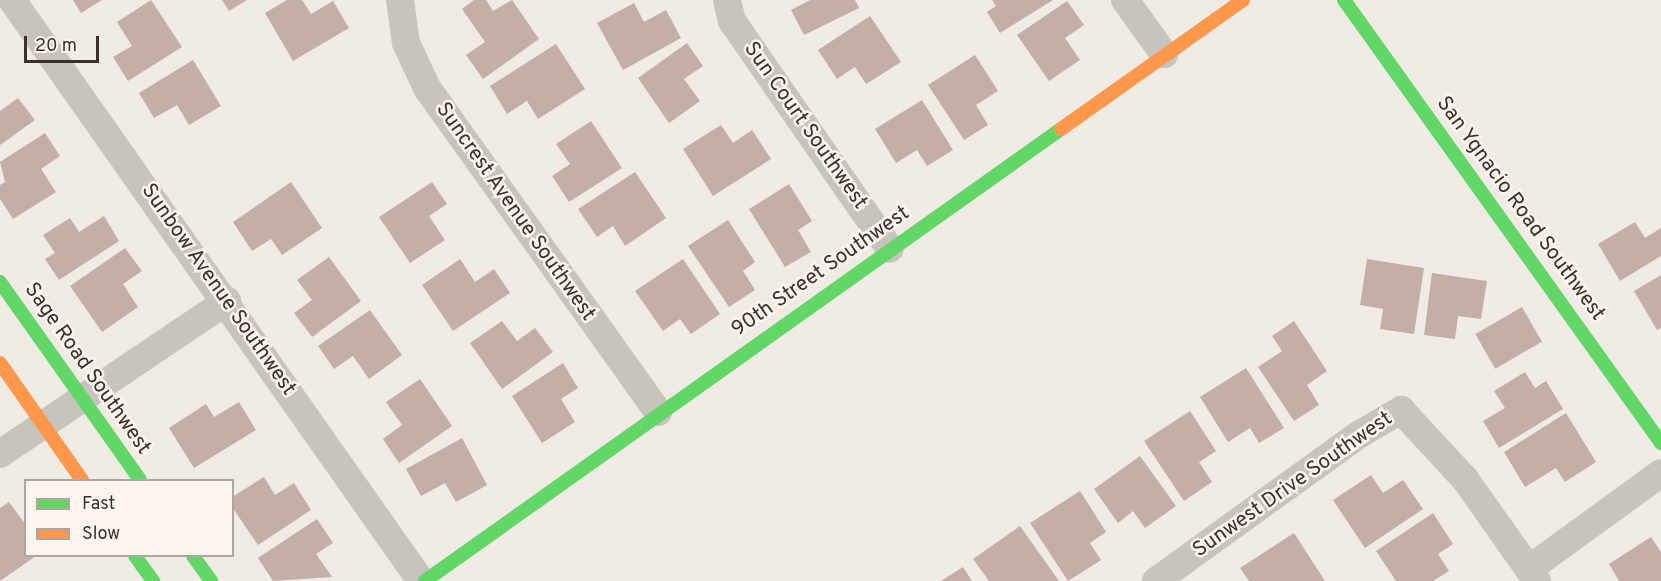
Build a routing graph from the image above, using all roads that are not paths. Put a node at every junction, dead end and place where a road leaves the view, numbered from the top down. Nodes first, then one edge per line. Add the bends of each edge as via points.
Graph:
1 (12, 0) edge
2 (400, 0) edge
3 (727, 0) edge
4 (1125, 0) edge
5 (1243, 0) edge
6 (1344, 0) edge
7 (1164, 54) junction
8 (890, 249) junction
9 (0, 282) edge
10 (227, 301) junction
11 (0, 363) edge
12 (85, 401) junction
13 (658, 412) junction
14 (44, 426) junction
15 (1661, 443) edge
16 (0, 454) edge
17 (1661, 473) edge
18 (81, 479) edge
19 (139, 479) edge
20 (136, 557) edge
21 (194, 557) edge
22 (1533, 575) edge
23 (1160, 580) edge
24 (153, 581) edge
25 (211, 581) edge
26 (423, 581) edge

1 - 10 street, Sunbow Avenue Southwest
2 - 13 street, Suncrest Avenue Southwest via 406,43 427,88
3 - 8 street, Sun Court Southwest via 732,21
4 - 7 street
5 - 7 street, 90th Street Southwest
6 - 15 street, San Ygnacio Road Southwest
7 - 8 street, 90th Street Southwest
8 - 13 street, 90th Street Southwest
9 - 12 street, Sage Road Southwest
10 - 12 street
10 - 26 street, Sunbow Avenue Southwest
11 - 14 street
12 - 14 street
12 - 19 street, Sage Road Southwest
13 - 26 street, 90th Street Southwest
14 - 16 street
14 - 18 street
17 - 22 street
20 - 24 street
21 - 25 street
22 - 23 street, Sunwest Drive Southwest via 1465,479 1401,410 1360,434

